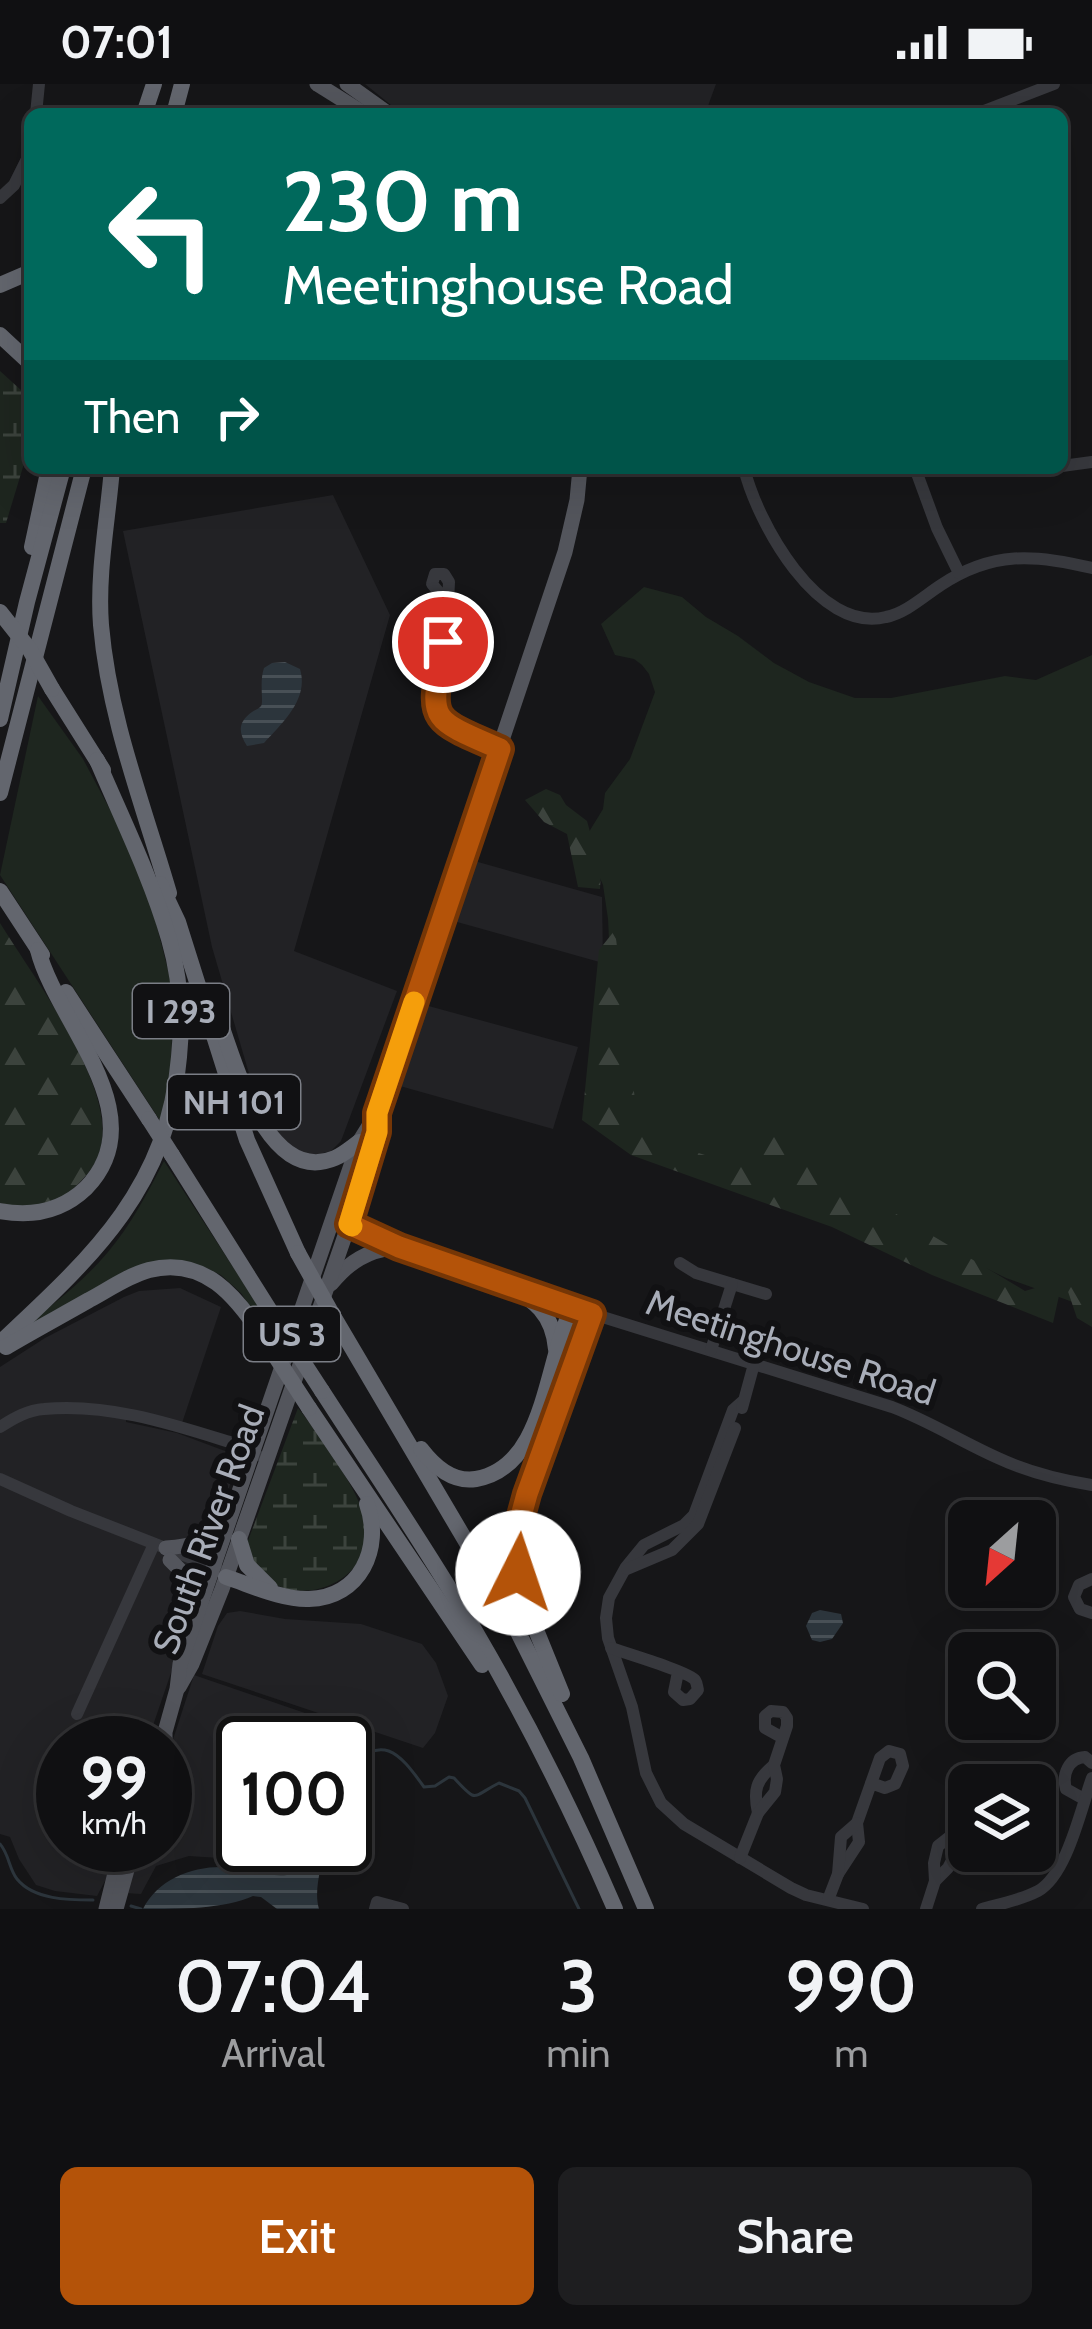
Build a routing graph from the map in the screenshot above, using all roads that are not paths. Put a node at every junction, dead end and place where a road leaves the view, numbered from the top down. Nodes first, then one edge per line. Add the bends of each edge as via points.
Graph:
1 (317, 84) edge
2 (347, 84) edge
3 (1054, 84) edge
4 (355, 108) edge
5 (381, 108) edge
6 (992, 108) edge
7 (24, 164) edge
8 (0, 198) edge
9 (0, 335) edge
10 (24, 357) edge
11 (49, 474) edge
12 (62, 474) edge
13 (82, 474) edge
14 (112, 474) edge
15 (579, 474) edge
16 (746, 474) edge
17 (917, 474) edge
18 (1092, 568) edge
19 (959, 573) junction
20 (27, 602) junction
21 (448, 603) dead end
22 (0, 612) edge
23 (0, 626) edge
24 (13, 668) junction
25 (52, 689) junction
26 (0, 693) edge
27 (0, 719) edge
28 (500, 749) junction
29 (97, 760) junction
30 (0, 793) edge
31 (2, 894) edge
32 (178, 922) junction
33 (184, 946) junction
34 (38, 950) junction
35 (377, 1113) junction
36 (359, 1142) junction
37 (0, 1211) edge
38 (339, 1226) junction
39 (399, 1247) junction
40 (680, 1263) dead end
41 (505, 1283) junction
42 (733, 1284) junction
43 (326, 1291) junction
44 (766, 1294) dead end
45 (573, 1307) junction
46 (592, 1314) junction
47 (0, 1347) edge
48 (711, 1350) junction
49 (354, 1351) junction
50 (556, 1357) junction
51 (754, 1364) junction
52 (0, 1427) edge
53 (255, 1460) junction
54 (0, 1479) edge
55 (1092, 1485) edge
56 (361, 1486) junction
57 (230, 1516) junction
58 (239, 1539) junction
59 (164, 1551) junction
60 (217, 1573) junction
61 (1092, 1579) edge
62 (275, 1592) junction
63 (200, 1608) junction
64 (1092, 1613) edge
65 (611, 1648) junction
66 (678, 1672) dead end
67 (177, 1689) junction
68 (77, 1714) dead end
69 (169, 1716) edge
70 (783, 1738) dead end
71 (581, 1757) junction
72 (1092, 1762) edge
73 (1092, 1778) edge
74 (871, 1783) dead end
75 (1084, 1799) junction
76 (590, 1852) junction
77 (740, 1858) junction
78 (948, 1868) edge
79 (115, 1872) edge
80 (126, 1872) edge
81 (1029, 1895) junction
82 (829, 1900) junction
83 (376, 1905) edge
84 (106, 1909) edge
85 (116, 1909) edge
86 (403, 1909) edge
87 (615, 1909) edge
88 (646, 1909) edge
89 (862, 1909) edge
90 (926, 1909) edge
91 (982, 1909) edge
92 (1036, 1909) edge

1 - 4 main road
2 - 5 main road
3 - 6 street
7 - 8 street
9 - 10 highway
11 - 20 highway
12 - 20 highway
13 - 30 highway
14 - 32 highway via 101,605 108,680
15 - 28 main road, South River Road / US 3 via 565,552
16 - 19 street via 784,555 843,612 897,614
17 - 19 street
18 - 19 street via 1020,557
20 - 24 highway
21 - 28 street via 436,710 450,728
22 - 25 highway, bridge
23 - 25 highway, I 293, bridge
24 - 26 highway
24 - 27 highway
25 - 29 highway, I 293
28 - 35 main road, South River Road / US 3
29 - 32 highway, NH 101
29 - 47 highway, I 293 via 173,954 181,1022 176,1085 165,1135 133,1201
31 - 34 highway, NH 101
32 - 33 highway, NH 101
33 - 36 highway via 202,973 247,1096 279,1146 324,1161
33 - 49 highway, NH 101, bridge via 248,1140
34 - 37 highway via 103,1085 110,1141 96,1175 70,1201 35,1213
34 - 76 highway, NH 101, bridge via 475,1631
35 - 36 main road, South River Road / US 3
35 - 38 main road, South River Road / US 3 via 377,1132
36 - 38 main road, South River Road / US 3
38 - 39 main road, Meetinghouse Road
38 - 43 main road, South River Road / US 3
38 - 53 main road, South River Road / US 3
39 - 41 main road, Meetinghouse Road
39 - 43 main road via 362,1255
40 - 42 street
41 - 45 main road, Meetinghouse Road
41 - 50 highway via 545,1311
42 - 44 street
42 - 48 street
43 - 53 main road, South River Road / US 3
45 - 46 main road, Meetinghouse Road
45 - 50 highway
46 - 48 street, Meetinghouse Road
46 - 71 highway via 517,1542 521,1593
47 - 56 highway, bridge via 134,1276 167,1268 202,1274 236,1298
48 - 51 street, Meetinghouse Road
49 - 50 highway via 423,1453 466,1480 494,1475 520,1452
49 - 71 highway, NH 101 via 510,1616
51 - 55 street, Meetinghouse Road via 897,1408 1023,1468
51 - 65 street via 692,1519 644,1545 613,1589
52 - 53 street via 40,1409 72,1408 167,1422
53 - 57 main road, South River Road / US 3
53 - 58 main road, South River Road / US 3
54 - 59 street
56 - 62 highway via 373,1546 354,1581 310,1599
56 - 76 highway via 480,1661
57 - 59 main road via 205,1541
57 - 60 main road, South River Road / US 3
58 - 60 main road, South River Road / US 3
58 - 62 highway via 248,1565
59 - 60 street
59 - 63 main road via 194,1584
59 - 68 street
60 - 62 highway
60 - 63 main road, South River Road / US 3
60 - 67 main road, South River Road / US 3 via 193,1664
61 - 64 street via 1074,1597
63 - 67 main road, South River Road / US 3
65 - 66 street
65 - 77 street via 655,1794 675,1819
67 - 69 main road, South River Road
70 - 77 street via 776,1792
71 - 88 highway, NH 101
72 - 75 street via 1077,1758 1065,1776 1066,1789
73 - 75 street
74 - 82 street via 856,1823 841,1837
75 - 81 street via 1059,1869
76 - 87 highway, NH 101
77 - 82 street
78 - 90 street
79 - 84 main road
80 - 85 main road
81 - 91 street
81 - 92 street
82 - 89 street
83 - 86 street

